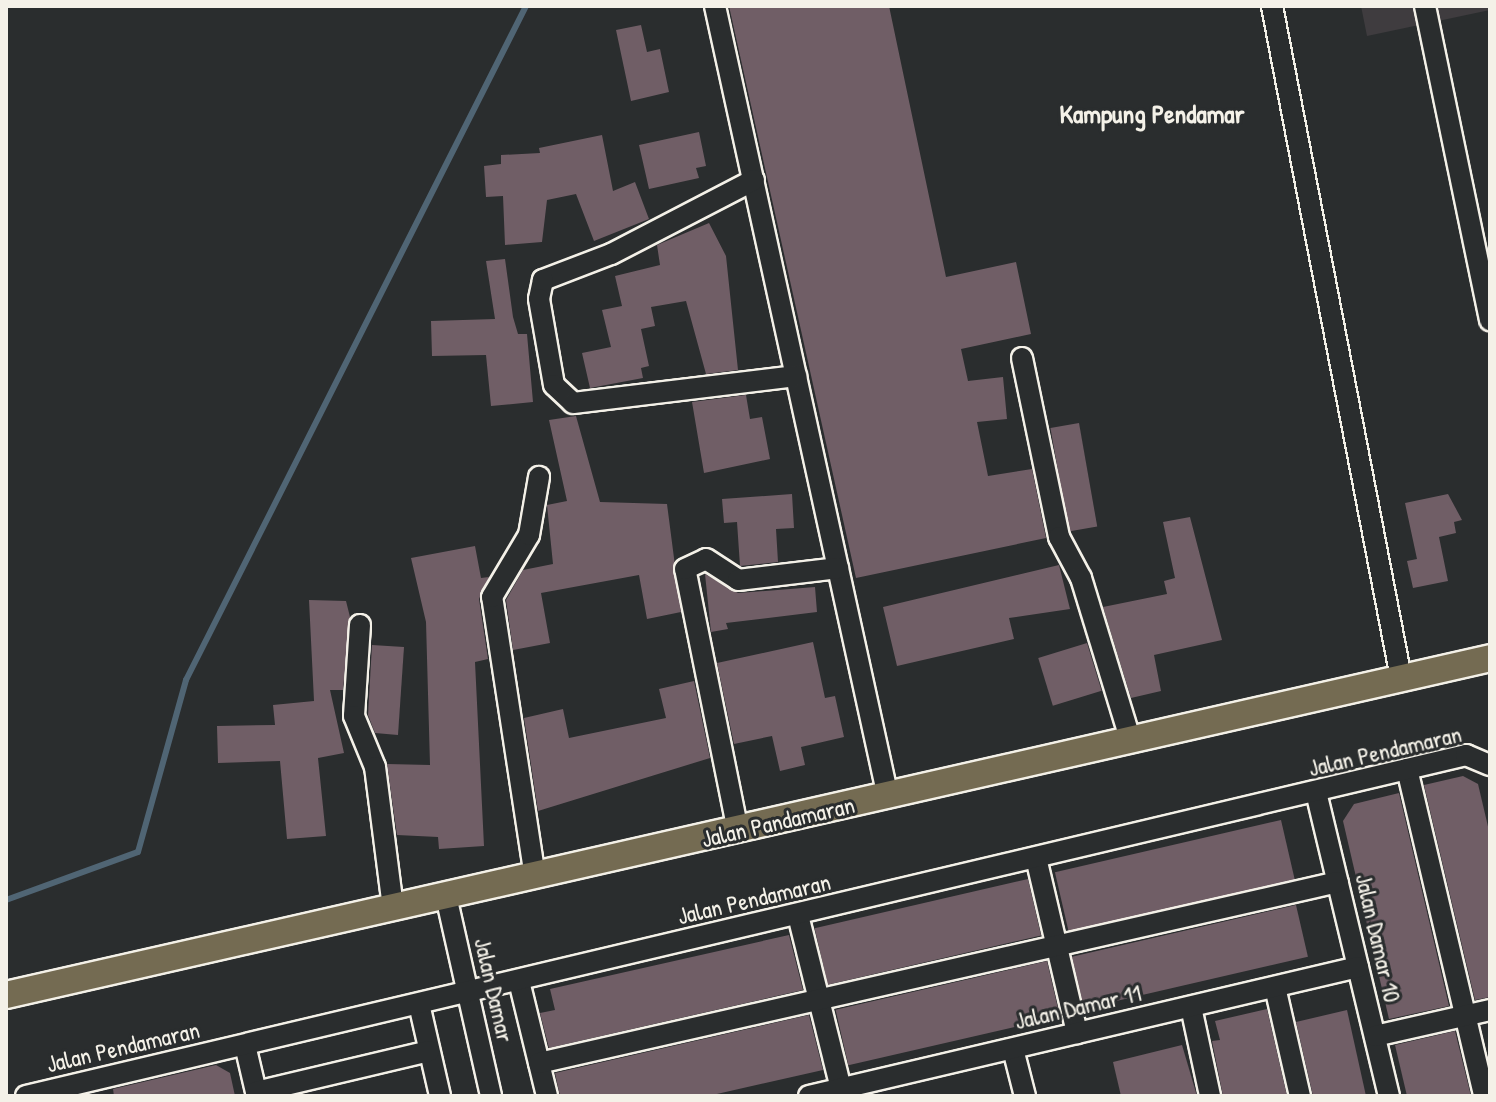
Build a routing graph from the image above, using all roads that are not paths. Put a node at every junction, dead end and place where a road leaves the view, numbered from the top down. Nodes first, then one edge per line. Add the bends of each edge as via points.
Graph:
1 (715, 6) edge
2 (1272, 6) edge
3 (1425, 6) edge
4 (754, 180) junction
5 (1490, 320) edge
6 (1022, 358) dead end
7 (796, 376) junction
8 (539, 477) dead end
9 (838, 568) junction
10 (360, 625) dead end
11 (1490, 658) edge
12 (1401, 678) junction
13 (1131, 742) junction
14 (1487, 757) edge
15 (1407, 769) junction
16 (1316, 792) junction
17 (888, 797) junction
18 (738, 831) junction
19 (1037, 862) junction
20 (535, 877) junction
21 (1338, 882) junction
22 (446, 896) junction
23 (393, 908) junction
24 (798, 915) junction
25 (1057, 946) junction
26 (1358, 967) junction
27 (519, 981) junction
28 (66, 986) junction
29 (1275, 987) junction
30 (467, 992) junction
31 (6, 995) edge
32 (819, 1000) junction
33 (419, 1004) junction
34 (1191, 1007) junction
35 (6, 1008) edge
36 (1490, 1010) edge
37 (1466, 1015) junction
38 (1077, 1033) junction
39 (1375, 1036) junction
40 (245, 1045) junction
41 (1013, 1049) junction
42 (429, 1051) junction
43 (539, 1063) junction
44 (841, 1089) junction
45 (256, 1094) edge
46 (26, 1096) edge
47 (440, 1096) edge
48 (491, 1096) edge
49 (547, 1096) edge
50 (809, 1096) edge
51 (1025, 1096) edge
52 (1210, 1096) edge
53 (1300, 1096) edge
54 (1389, 1096) edge
55 (1484, 1096) edge

1 - 4 street
2 - 12 street
3 - 5 street
4 - 7 street
4 - 7 street via 611,254 543,280 539,299 554,385 573,403
6 - 13 street via 1059,537 1081,578
7 - 9 street
8 - 20 street via 529,535 492,597
9 - 17 street
9 - 18 street via 738,580 706,559 685,569
10 - 23 street via 354,716 375,767
11 - 12 main road, Jalan Pandamaran
12 - 13 main road, Jalan Pandamaran
13 - 17 main road, Jalan Pandamaran
14 - 15 street, Jalan Pendamaran
15 - 16 street, Jalan Pendamaran
15 - 37 street
16 - 19 street, Jalan Pendamaran
16 - 21 street, Jalan Damar 10
17 - 18 main road, Jalan Pandamaran
18 - 20 main road, Jalan Pandamaran
19 - 24 street, Jalan Pendamaran
19 - 25 street
20 - 22 main road, Jalan Pandamaran
21 - 25 street
21 - 26 street, Jalan Damar 10
22 - 23 main road, Jalan Pandamaran
22 - 30 street, Jalan Damar
23 - 28 main road, Jalan Pandamaran
24 - 27 street, Jalan Pendamaran
24 - 32 street
25 - 32 street
25 - 38 street
26 - 29 street, Jalan Damar 11
26 - 39 street, Jalan Damar 10
27 - 30 street, Jalan Pendamaran
27 - 43 street, Jalan Damar
28 - 31 main road, Jalan Pandamaran
28 - 35 main road, Jalan Pandamaran
29 - 34 street, Jalan Damar 11
29 - 53 street
30 - 33 street, Jalan Pendamaran
30 - 48 street, Jalan Damar
32 - 43 street
32 - 44 street
33 - 40 street, Jalan Pendamaran
33 - 42 street
34 - 38 street, Jalan Damar 11
34 - 52 street
36 - 37 street
37 - 39 street
37 - 55 street
38 - 41 street, Jalan Damar 11
39 - 54 street, Jalan Damar 10
40 - 45 street
40 - 46 street, Jalan Pendamaran
41 - 44 street, Jalan Damar 11
41 - 51 street
42 - 45 street
42 - 47 street
43 - 49 street, Jalan Damar
44 - 50 street, Jalan Damar 11

